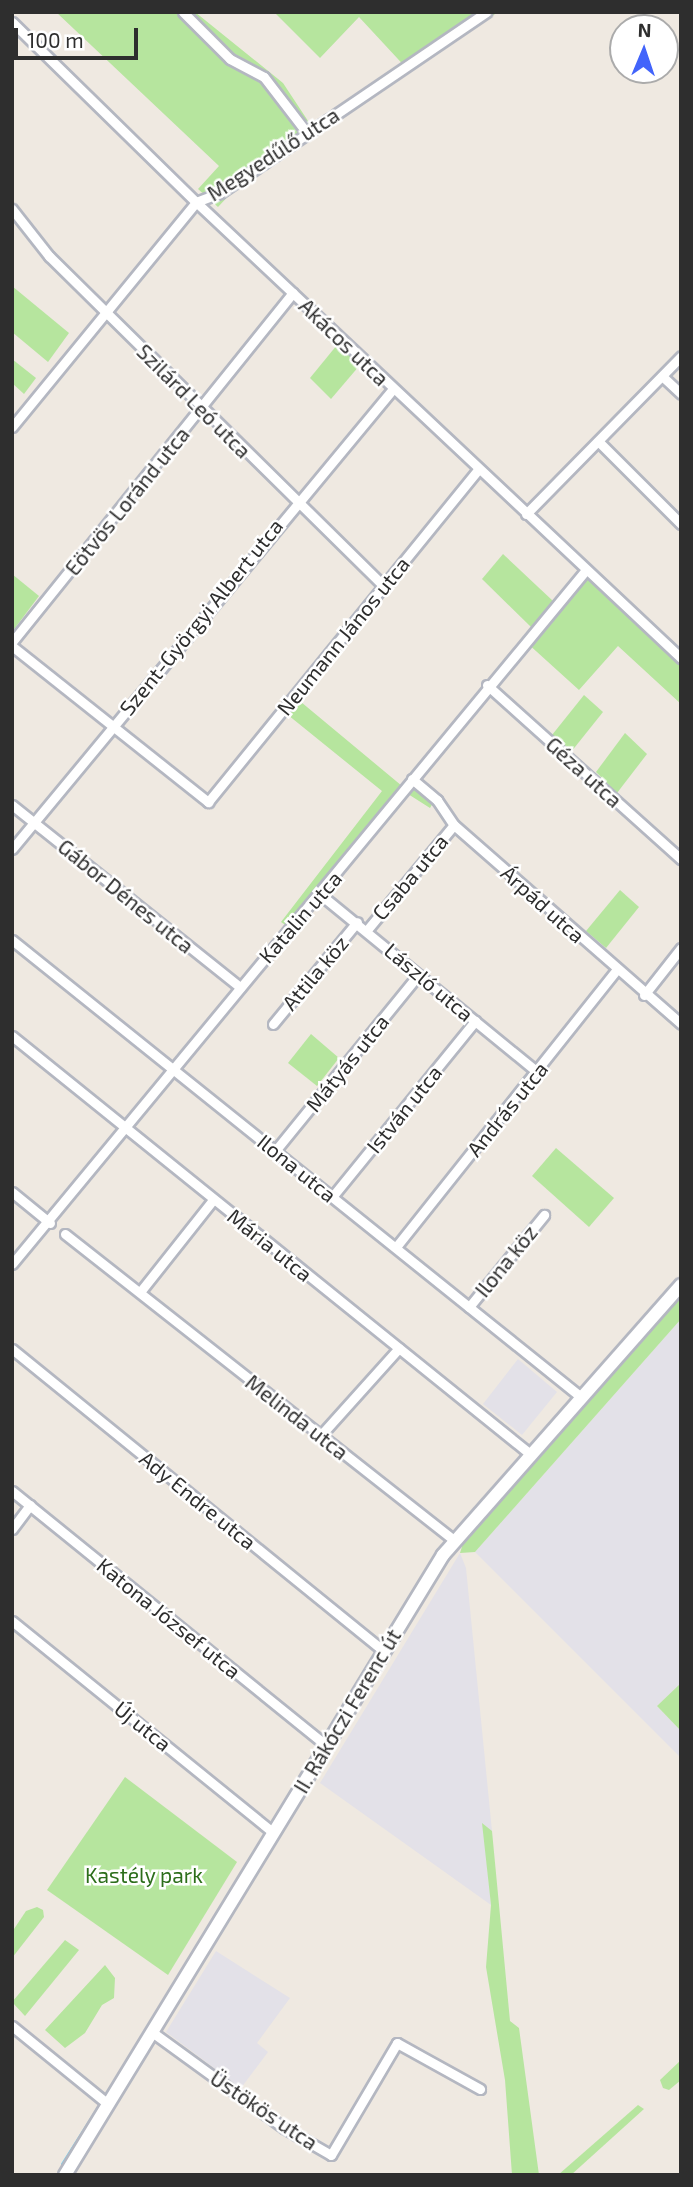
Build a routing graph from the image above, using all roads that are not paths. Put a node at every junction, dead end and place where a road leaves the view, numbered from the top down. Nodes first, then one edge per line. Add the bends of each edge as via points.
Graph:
1 (183, 12) edge
2 (486, 12) edge
3 (12, 22) edge
4 (307, 134) junction
5 (196, 202) junction
6 (12, 209) edge
7 (293, 293) junction
8 (104, 312) junction
9 (681, 356) edge
10 (662, 376) junction
11 (393, 389) junction
12 (681, 394) edge
13 (202, 408) junction
14 (12, 427) edge
15 (599, 442) junction
16 (478, 470) junction
17 (295, 502) junction
18 (526, 514) junction
19 (681, 524) edge
20 (586, 569) junction
21 (384, 586) junction
22 (12, 644) edge
23 (681, 658) edge
24 (488, 685) junction
25 (111, 727) junction
26 (412, 779) junction
27 (12, 805) edge
28 (33, 822) junction
29 (454, 825) junction
30 (12, 849) edge
31 (681, 859) edge
32 (321, 895) junction
33 (357, 922) junction
34 (367, 929) junction
35 (12, 940) edge
36 (681, 948) edge
37 (616, 970) junction
38 (418, 975) junction
39 (240, 987) junction
40 (644, 995) junction
41 (475, 1021) junction
42 (272, 1024) dead end
43 (681, 1024) edge
44 (12, 1036) edge
45 (174, 1070) junction
46 (536, 1071) junction
47 (126, 1129) junction
48 (275, 1151) junction
49 (12, 1192) edge
50 (332, 1197) junction
51 (214, 1200) junction
52 (544, 1215) dead end
53 (50, 1223) junction
54 (65, 1234) dead end
55 (396, 1247) junction
56 (12, 1264) edge
57 (681, 1285) edge
58 (140, 1292) junction
59 (469, 1307) junction
60 (399, 1348) junction
61 (12, 1349) edge
62 (581, 1397) junction
63 (320, 1436) junction
64 (529, 1453) junction
65 (12, 1490) edge
66 (30, 1505) junction
67 (12, 1529) edge
68 (455, 1541) junction
69 (12, 1620) edge
70 (384, 1651) junction
71 (326, 1745) junction
72 (273, 1832) junction
73 (12, 2026) edge
74 (152, 2032) junction
75 (480, 2089) dead end
76 (108, 2104) junction
77 (65, 2175) edge

1 - 4 street via 230,58 264,77
2 - 4 street, Megyedűlő utca
3 - 5 street, Akácos utca
4 - 5 street, Megyedűlő utca via 220,193
5 - 7 street, Akácos utca
5 - 8 street, Megyedűlő utca
6 - 8 street, Szilárd Leó utca via 35,241
7 - 11 street, Akácos utca
7 - 13 street, Eötvös Loránd utca
8 - 13 street, Szilárd Leó utca
8 - 14 street, Megyedűlő utca
9 - 10 street
10 - 12 street
10 - 15 street
11 - 16 street, Akácos utca
11 - 17 street, Szent-Györgyi Albert utca
13 - 17 street, Szilárd Leó utca
13 - 22 street, Eötvös Loránd utca
15 - 18 street
15 - 19 street
16 - 18 street, Akácos utca
16 - 21 street, Neumann János utca
17 - 21 street, Szilárd Leó utca
17 - 25 street, Szent-Györgyi Albert utca
18 - 20 street, Akácos utca
20 - 23 street, Akácos utca
20 - 24 street, Katalin utca
21 - 25 street, Neumann János utca via 208,802
22 - 25 street
24 - 26 street, Katalin utca
24 - 31 street, Géza utca
25 - 28 street, Szent-Györgyi Albert utca
26 - 29 street, Árpád utca via 437,800
26 - 32 street, Katalin utca
27 - 28 street, Gábor Dénes utca
28 - 30 street, Szent-Györgyi Albert utca
28 - 39 street, Gábor Dénes utca
29 - 34 street, Csaba utca
29 - 37 street, Árpád utca
32 - 33 street, László utca
32 - 39 street, Katalin utca
33 - 34 street, László utca
33 - 42 street, Attila köz
34 - 38 street, László utca
35 - 45 street, Ilona utca
36 - 40 street
37 - 40 street, Árpád utca
37 - 46 street, András utca
38 - 41 street, László utca
38 - 48 street, Mátyás utca
39 - 45 street, Katalin utca
40 - 43 street, Árpád utca
41 - 46 street, László utca
41 - 50 street, István utca
44 - 47 street, Mária utca
45 - 47 street, Katalin utca
45 - 48 street, Ilona utca
46 - 55 street, András utca
47 - 51 street, Mária utca
47 - 53 street, Katalin utca
48 - 50 street, Ilona utca
49 - 53 street
50 - 55 street, Ilona utca
51 - 58 street
51 - 60 street, Mária utca
52 - 59 street, Ilona köz
53 - 56 street, Katalin utca
54 - 58 street, Melinda utca
55 - 59 street, Ilona utca
57 - 62 main road, II. Rákóczi Ferenc út
58 - 63 street, Melinda utca
59 - 62 street, Ilona utca
60 - 63 street
60 - 64 street, Mária utca
61 - 70 street, Ady Endre utca
62 - 64 main road, II. Rákóczi Ferenc út
63 - 68 street, Melinda utca
64 - 68 main road, II. Rákóczi Ferenc út
65 - 66 street, Katona József utca
66 - 67 street
66 - 71 street, Katona József utca
68 - 70 main road, II. Rákóczi Ferenc út
69 - 72 street, Új utca
70 - 71 main road, II. Rákóczi Ferenc út
71 - 72 main road, II. Rákóczi Ferenc út
72 - 74 main road, II. Rákóczi Ferenc út
73 - 76 street
74 - 75 street, Üstökös utca via 284,2128 331,2155 397,2043
74 - 76 main road, II. Rákóczi Ferenc út
76 - 77 main road, II. Rákóczi Ferenc út

